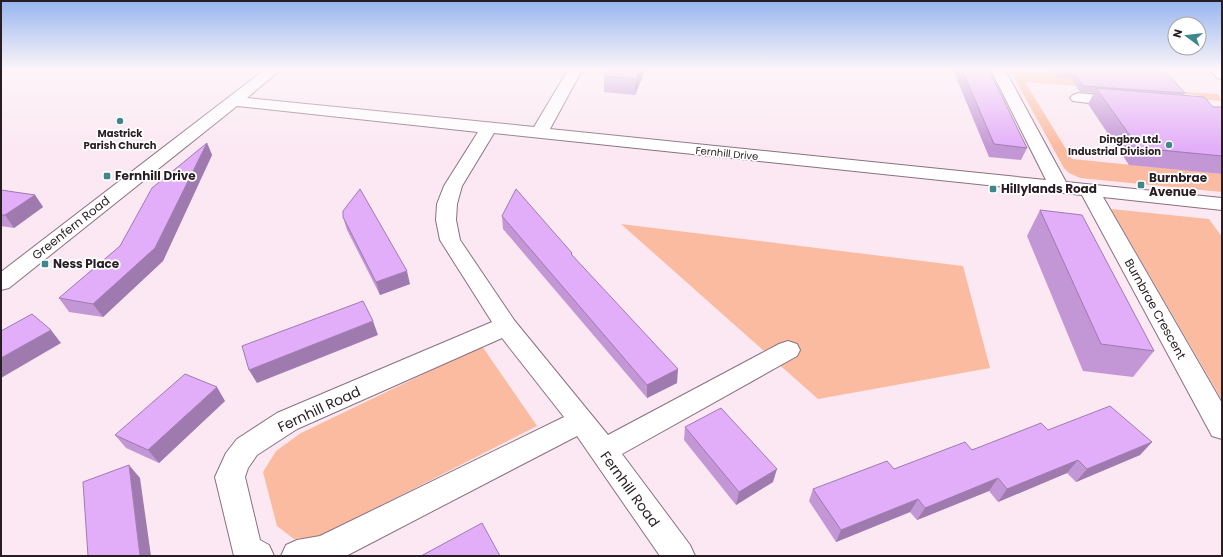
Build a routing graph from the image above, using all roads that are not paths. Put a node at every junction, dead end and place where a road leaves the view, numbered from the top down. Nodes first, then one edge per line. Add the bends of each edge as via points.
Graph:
1 (239, 96) edge
2 (560, 96) edge
3 (1012, 96) edge
4 (1078, 98) dead end
5 (233, 101) junction
6 (1139, 103) edge
7 (490, 128) junction
8 (539, 133) junction
9 (1059, 187) junction
10 (1089, 190) junction
11 (1215, 203) edge
12 (1222, 221) edge
13 (4, 277) edge
14 (506, 326) junction
15 (788, 350) dead end
16 (582, 421) junction
17 (1222, 428) edge
18 (603, 451) junction
19 (258, 556) edge
20 (297, 556) edge
21 (679, 556) edge

1 - 5 street, Greenfern Road
2 - 8 street
3 - 9 street
4 - 6 street
5 - 7 street, Fernhill Drive
5 - 13 street, Greenfern Road
7 - 8 street, Fernhill Drive
7 - 14 street, Fernhill Road via 453,186 447,204 446,220 450,240
8 - 9 street, Fernhill Drive
9 - 10 street, Fernhill Drive
10 - 11 street, Fernhill Drive
10 - 17 street, Burnbrae Crescent
11 - 12 street
14 - 16 street, Fernhill Road
14 - 19 street, Fernhill Road via 287,421 247,447 236,462 230,477 247,550
15 - 18 street
16 - 18 street, Fernhill Road
16 - 20 street via 323,551
18 - 21 street, Fernhill Road

